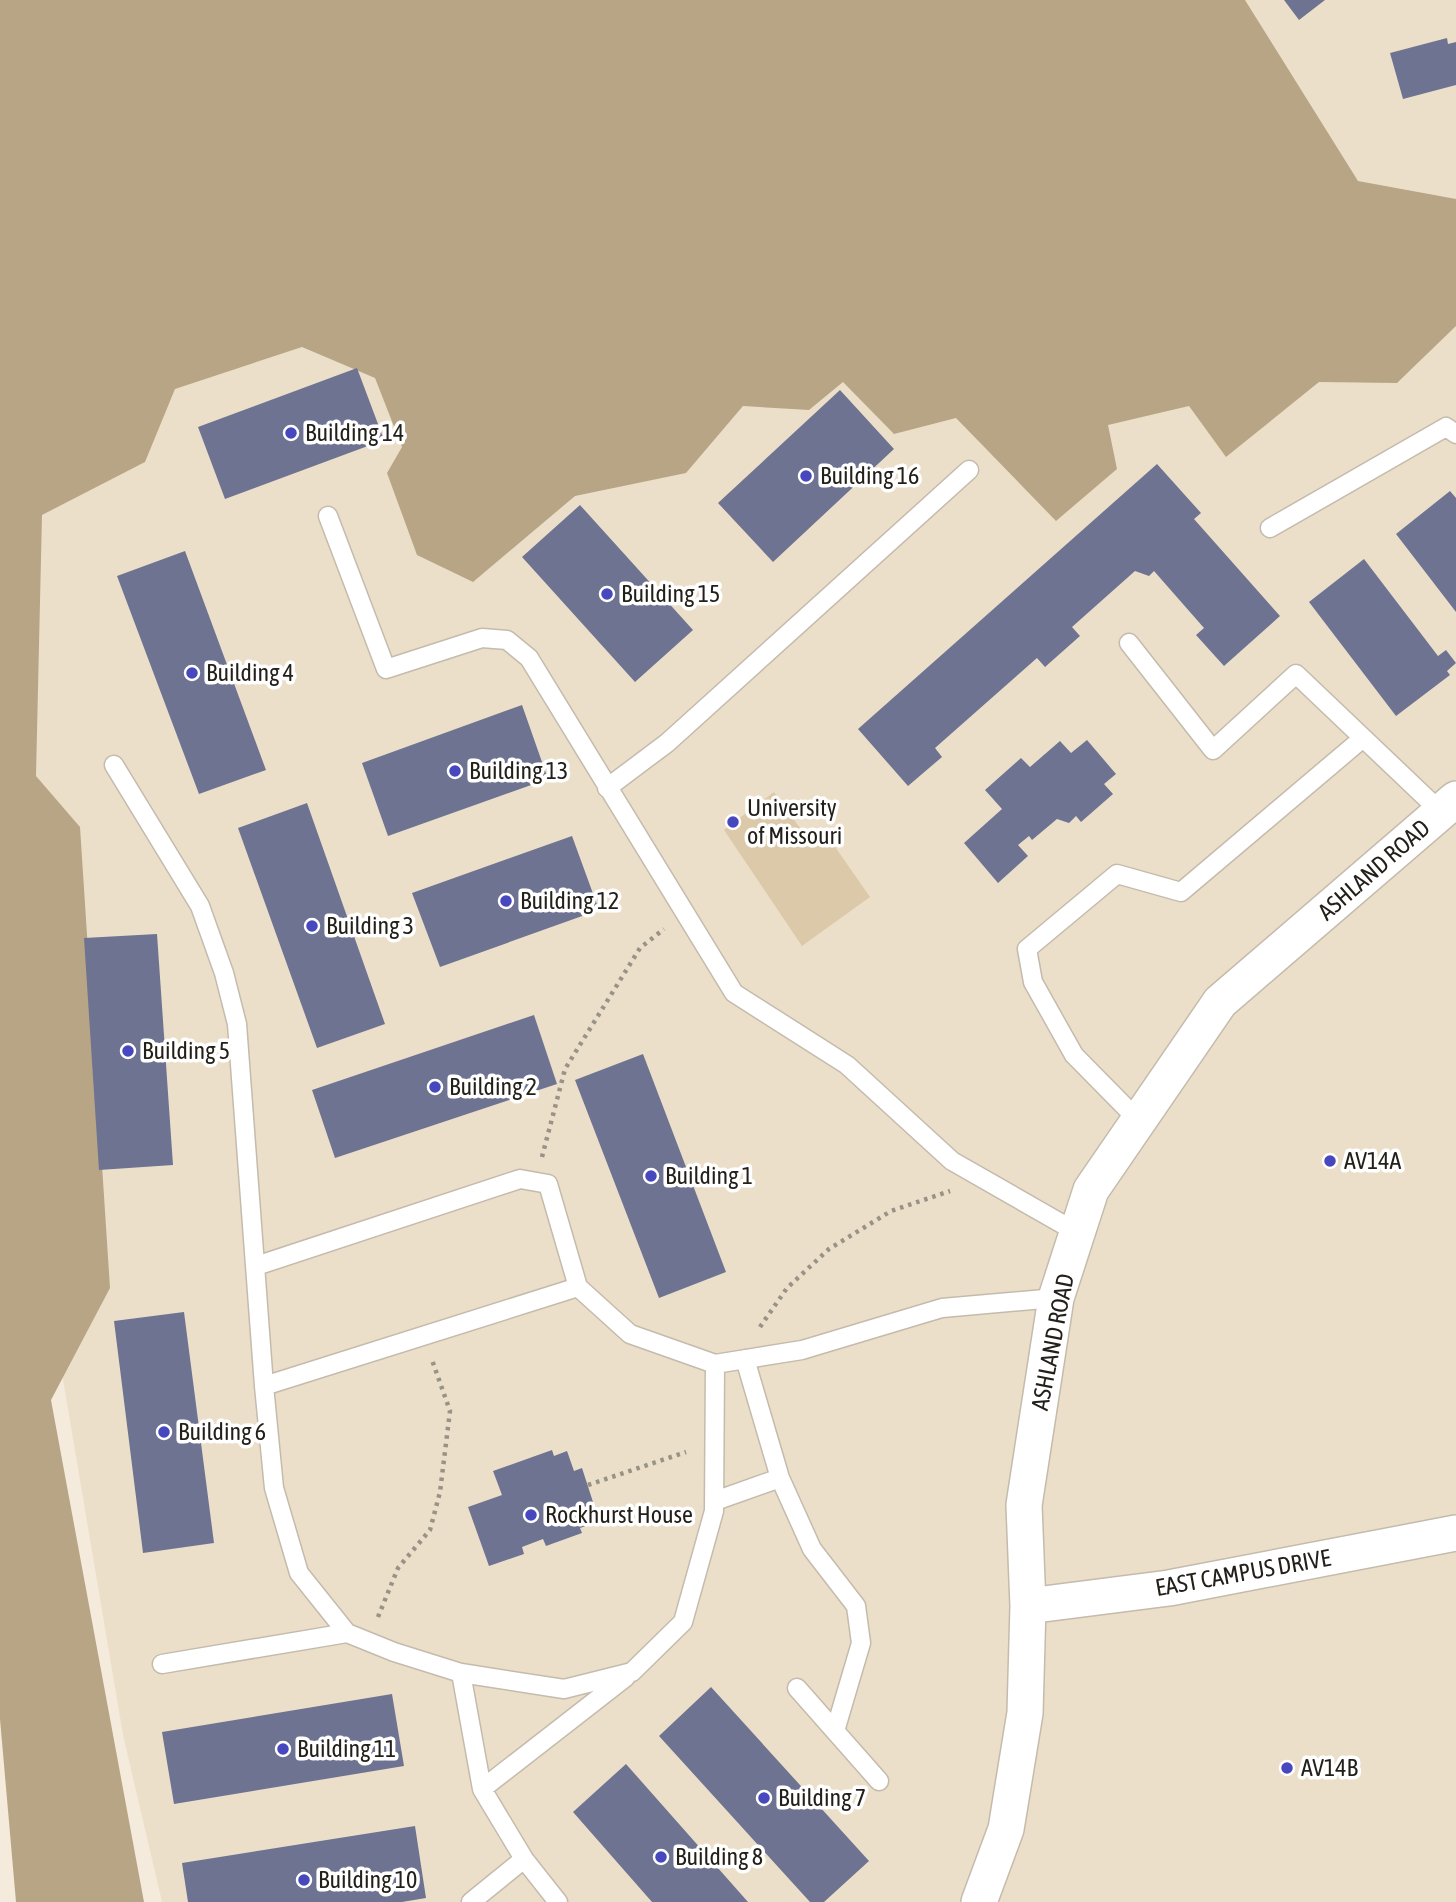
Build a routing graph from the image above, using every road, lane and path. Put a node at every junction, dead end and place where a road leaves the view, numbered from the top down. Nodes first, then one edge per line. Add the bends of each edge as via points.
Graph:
1 (1456, 434) edge
2 (969, 470) dead end
3 (328, 516) dead end
4 (1270, 528) dead end
5 (1129, 643) dead end
6 (1363, 738) junction
7 (114, 765) dead end
8 (607, 788) junction
9 (1449, 806) edge
10 (684, 913) junction
11 (1139, 1121) junction
12 (985, 1180) junction
13 (538, 1182) junction
14 (1077, 1233) junction
15 (256, 1266) junction
16 (578, 1287) junction
17 (1056, 1298) junction
18 (423, 1336) junction
19 (748, 1359) junction
20 (715, 1364) junction
21 (264, 1385) junction
22 (715, 1443) junction
23 (780, 1478) junction
24 (587, 1485) dead end
25 (715, 1501) junction
26 (1456, 1533) edge
27 (1028, 1606) junction
28 (347, 1633) junction
29 (367, 1641) junction
30 (162, 1664) dead end
31 (632, 1672) junction
32 (461, 1673) junction
33 (797, 1688) dead end
34 (835, 1731) junction
35 (879, 1781) dead end
36 (482, 1788) junction
37 (524, 1859) junction
38 (471, 1902) edge
39 (558, 1902) edge
40 (979, 1902) edge

1 - 4 lane via 1446,427
2 - 8 lane via 667,743
3 - 8 lane via 386,669 482,638 507,640 529,658
5 - 6 lane via 1213,750 1296,674
6 - 9 lane
6 - 11 lane via 1181,892 1117,874 1027,949 1033,982 1074,1055
7 - 15 lane via 200,906 224,973 237,1024
8 - 10 lane
9 - 11 street, ASHLAND ROAD via 1220,1002
10 - 12 lane via 734,993 847,1065 952,1161
10 - 13 path via 640,948 565,1069
11 - 14 street, ASHLAND ROAD via 1091,1190
12 - 14 lane
12 - 19 path via 891,1211 829,1249 787,1288 761,1327
13 - 15 lane via 520,1180
13 - 16 lane via 548,1184
14 - 17 street, ASHLAND ROAD
15 - 21 lane
16 - 18 lane
16 - 20 lane via 630,1334
17 - 19 lane via 942,1308 802,1350
17 - 27 street, ASHLAND ROAD via 1024,1505
18 - 21 lane
18 - 29 path via 450,1411 440,1492 430,1530 398,1568
19 - 20 lane
19 - 23 lane
20 - 22 lane
21 - 28 lane via 274,1488 299,1573
22 - 24 path
22 - 25 lane
23 - 25 lane
23 - 34 lane via 812,1549 856,1606 860,1643
25 - 31 lane via 682,1622
26 - 27 street, EAST CAMPUS DRIVE via 1168,1588
27 - 40 street, ASHLAND ROAD via 1025,1713 1019,1752 1006,1829
28 - 29 lane
28 - 30 lane
29 - 32 lane
31 - 32 lane via 564,1689
31 - 36 lane
32 - 36 lane
33 - 34 lane
34 - 35 lane
36 - 37 lane
37 - 38 lane
37 - 39 lane

